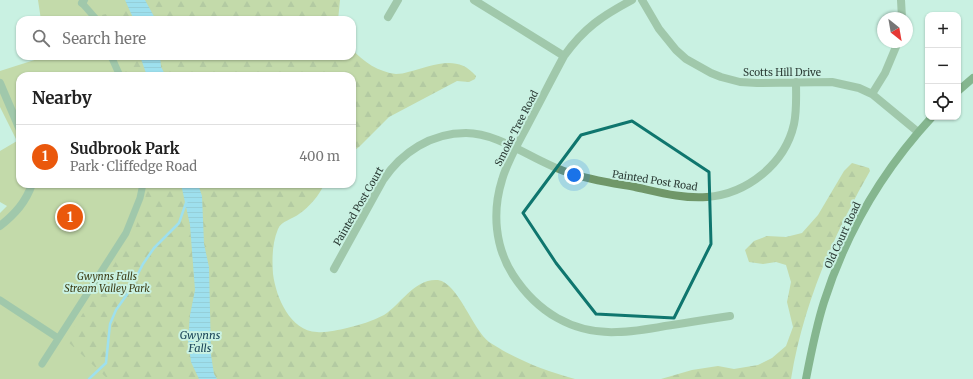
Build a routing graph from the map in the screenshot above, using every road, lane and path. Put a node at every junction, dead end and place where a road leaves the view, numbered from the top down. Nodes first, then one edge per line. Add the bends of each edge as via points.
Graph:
1 (398, 0) edge
2 (474, 0) edge
3 (632, 0) edge
4 (642, 0) edge
5 (901, 0) edge
6 (83, 2) edge
7 (902, 12) edge
8 (94, 16) edge
9 (388, 17) dead end
10 (895, 48) edge
11 (564, 56) junction
12 (113, 60) edge
13 (118, 72) edge
14 (973, 78) edge
15 (796, 82) junction
16 (0, 83) edge
17 (961, 88) edge
18 (872, 94) junction
19 (929, 120) edge
20 (16, 121) edge
21 (918, 132) junction
22 (515, 149) junction
23 (30, 188) edge
24 (142, 188) edge
25 (0, 226) edge
26 (334, 269) dead end
27 (0, 300) edge
28 (730, 316) dead end
29 (58, 338) junction
30 (42, 364) dead end
31 (806, 379) edge

1 - 9 street
2 - 11 street
3 - 11 street, Smoke Tree Road via 585,30
4 - 15 street, Scotts Hill Drive via 667,40 686,59 699,67 740,82
5 - 7 street
6 - 8 street
10 - 18 street
11 - 22 street, Smoke Tree Road
12 - 13 street
14 - 17 main road
15 - 18 street, Scotts Hill Drive via 832,82
15 - 22 street, Painted Post Road via 796,113 793,126 790,137 777,159 757,178 721,195 683,196 587,178 544,164
16 - 20 street
18 - 21 street, Scotts Hill Drive
19 - 21 main road, Old Court Road
21 - 31 main road, Old Court Road via 874,191 855,226 824,302
22 - 26 street, Painted Post Court via 493,138 467,133 437,137 410,151 383,180
22 - 28 street, Smoke Tree Road via 498,192 496,216 499,240 503,256 517,281 543,309 575,326 595,331 616,332
23 - 25 street via 18,210
24 - 29 street via 126,233
27 - 29 street
29 - 30 street

